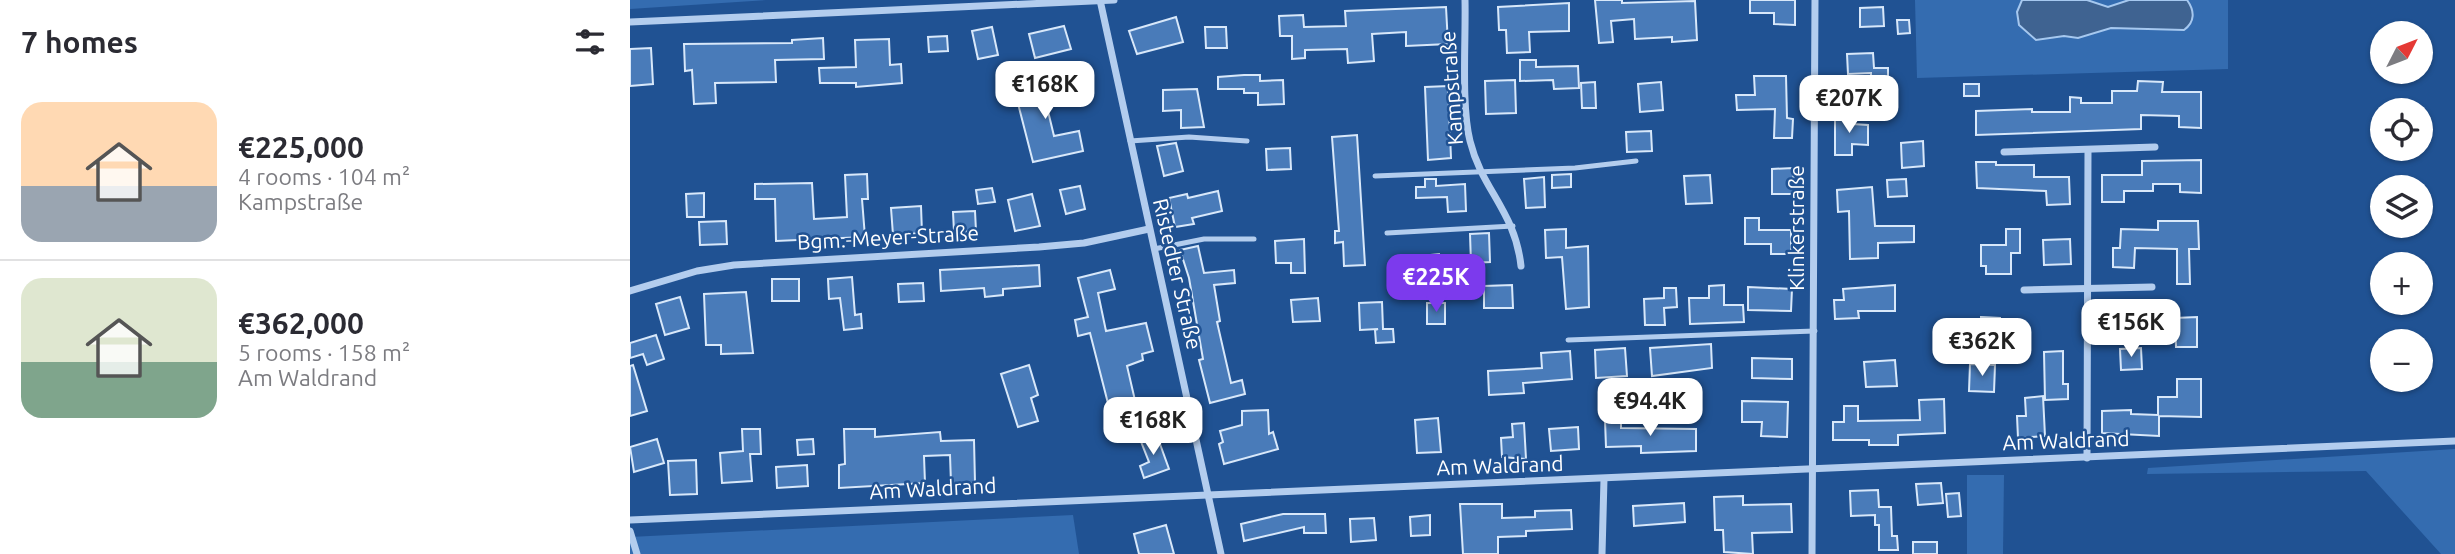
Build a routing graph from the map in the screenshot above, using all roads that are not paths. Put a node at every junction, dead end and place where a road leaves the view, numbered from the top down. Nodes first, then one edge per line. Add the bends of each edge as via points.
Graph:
1 (1100, 0) edge
2 (1114, 0) edge
3 (1465, 0) edge
4 (1815, 0) edge
5 (630, 22) edge
6 (1130, 141) junction
7 (1247, 141) dead end
8 (2155, 147) dead end
9 (2088, 150) junction
10 (2004, 152) dead end
11 (1636, 161) dead end
12 (1481, 172) junction
13 (1375, 176) dead end
14 (1513, 226) junction
15 (1149, 229) junction
16 (1387, 233) dead end
17 (1254, 239) dead end
18 (1154, 250) junction
19 (1521, 266) dead end
20 (2152, 288) dead end
21 (2089, 289) junction
22 (2024, 290) dead end
23 (630, 291) edge
24 (1815, 331) junction
25 (1568, 340) dead end
26 (2455, 441) edge
27 (2087, 457) junction
28 (1812, 469) junction
29 (1604, 479) junction
30 (1208, 495) junction
31 (630, 520) edge
32 (630, 531) edge
33 (637, 554) edge
34 (1221, 554) edge
35 (1602, 554) edge
36 (1812, 554) edge

1 - 2 street
1 - 5 street
1 - 6 street, Ristedter Straße
3 - 12 street, Kampstraße via 1469,141
4 - 24 street, Klinkerstraße
6 - 7 lane via 1189,137
6 - 15 street, Ristedter Straße
8 - 9 street
9 - 10 street
9 - 21 street
11 - 12 lane, Kampstraße
12 - 13 lane, Kampstraße
12 - 14 street, Kampstraße
14 - 16 lane
14 - 19 street, Kampstraße
15 - 18 street, Ristedter Straße
15 - 23 street, Bgm.-Meyer-Straße via 1039,247 734,265
17 - 18 lane via 1204,239
18 - 30 street, Ristedter Straße
20 - 21 street
21 - 22 street
21 - 27 street
24 - 25 lane
24 - 28 street, Klinkerstraße
26 - 27 street, Am Waldrand
27 - 28 street, Am Waldrand
28 - 29 street, Am Waldrand
28 - 36 street, Klinkerstraße
29 - 30 street, Am Waldrand
29 - 35 street
30 - 31 street, Am Waldrand
30 - 34 street, Ristedter Straße
32 - 33 street

